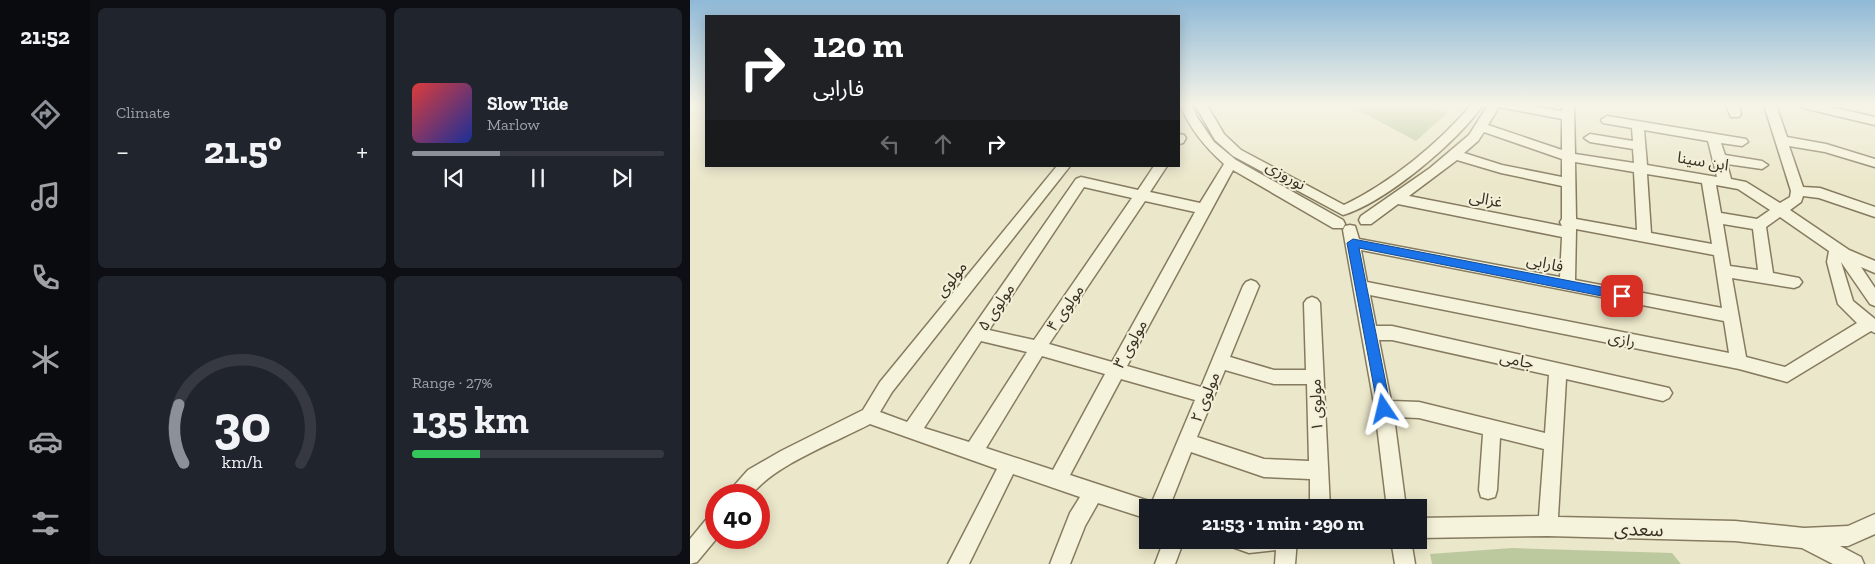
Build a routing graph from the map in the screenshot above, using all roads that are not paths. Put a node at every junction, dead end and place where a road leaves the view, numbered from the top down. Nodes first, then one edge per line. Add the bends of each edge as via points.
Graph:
1 (1199, 131) edge
2 (1216, 131) edge
3 (1454, 131) edge
4 (1479, 131) edge
5 (1494, 131) edge
6 (1568, 131) edge
7 (1607, 131) edge
8 (1639, 131) edge
9 (1672, 131) edge
10 (1778, 131) edge
11 (1590, 138) dead end
12 (1714, 138) junction
13 (1607, 140) junction
14 (1781, 140) junction
15 (1640, 146) junction
16 (1453, 154) junction
17 (1568, 157) junction
18 (1720, 159) junction
19 (1748, 163) junction
20 (1875, 163) edge
21 (1232, 164) junction
22 (1762, 166) dead end
23 (1063, 167) edge
24 (1161, 167) edge
25 (1641, 169) junction
26 (1708, 179) junction
27 (1725, 182) junction
28 (1568, 183) junction
29 (1798, 190) junction
30 (1142, 196) junction
31 (1397, 199) junction
32 (1204, 209) junction
33 (1346, 209) junction
34 (1780, 210) junction
35 (1875, 212) edge
36 (1714, 217) junction
37 (1366, 220) junction
38 (1758, 225) junction
39 (1568, 228) junction
40 (1347, 232) junction
41 (1644, 236) junction
42 (1720, 250) junction
43 (1840, 252) junction
44 (1875, 267) edge
45 (1724, 271) junction
46 (1766, 278) junction
47 (1794, 282) dead end
48 (1567, 285) junction
49 (1250, 286) dead end
50 (1362, 287) junction
51 (1874, 291) edge
52 (1312, 303) dead end
53 (1731, 316) junction
54 (1872, 325) edge
55 (1371, 333) junction
56 (978, 334) junction
57 (1038, 348) junction
58 (1220, 361) junction
59 (1740, 362) junction
60 (1558, 368) junction
61 (1116, 370) junction
62 (1315, 377) junction
63 (1663, 393) dead end
64 (1206, 396) junction
65 (1384, 409) junction
66 (869, 416) junction
67 (1492, 427) junction
68 (911, 432) junction
69 (1186, 442) junction
70 (1553, 443) junction
71 (973, 452) junction
72 (1009, 464) junction
73 (1319, 470) junction
74 (1057, 480) junction
75 (748, 484) edge
76 (1488, 490) dead end
77 (1094, 492) junction
78 (1163, 499) edge
79 (1320, 499) edge
80 (1396, 499) edge
81 (1139, 507) edge
82 (1875, 524) edge
83 (1548, 526) junction
84 (1427, 528) edge
85 (705, 537) edge
86 (1804, 538) junction
87 (1171, 549) edge
88 (1286, 549) edge
89 (1402, 549) edge
90 (690, 555) edge
91 (958, 564) edge
92 (1060, 564) edge
93 (1165, 564) edge
94 (1285, 564) edge
95 (1405, 564) edge
96 (1854, 564) edge

1 - 21 street, نوروزی
2 - 33 street, نوروزی via 1237,153
3 - 33 street via 1433,152 1377,192
4 - 16 street
5 - 17 street, ابن سینا
6 - 17 street
7 - 13 street
8 - 15 street
9 - 12 street
10 - 14 street
11 - 13 street
12 - 18 street
12 - 19 street via 1741,139
13 - 15 street
14 - 20 street via 1826,148
14 - 29 street
15 - 25 street
16 - 28 street via 1501,169
16 - 31 street via 1435,172
17 - 25 street, ابن سینا
17 - 28 street
18 - 19 street
18 - 27 street
19 - 22 street
21 - 32 street, مولوی ۳
21 - 40 street, نوروزی
23 - 66 street, مولوی via 886,387
24 - 30 street, مولوی ۴
25 - 26 street, ابن سینا
25 - 41 street
26 - 27 street, ابن سینا
26 - 36 street
27 - 34 street, ابن سینا via 1741,185
28 - 39 street
29 - 34 street via 1796,199
29 - 35 street via 1826,195
30 - 32 street
30 - 56 street, مولوی ۵ via 1081,182
30 - 57 street, مولوی ۴
31 - 37 street
31 - 39 street, غزالی
32 - 61 street, مولوی ۳
33 - 37 street via 1361,212
33 - 40 street via 1336,218
34 - 38 street
34 - 43 street, ابن سینا
36 - 38 street
36 - 42 street
37 - 40 street via 1361,228
38 - 46 street
39 - 41 street, غزالی
39 - 48 street
40 - 48 street, فارابی
40 - 50 street
41 - 42 street, غزالی
42 - 45 street
43 - 44 street
43 - 51 street
43 - 54 street via 1834,262 1846,304
45 - 46 street
45 - 53 street
46 - 47 street
48 - 53 street, فارابی
49 - 58 street, مولوی ۲
50 - 55 street
50 - 59 street, رازی
52 - 62 street, مولوی ۱
53 - 59 street
54 - 59 street, رازی via 1787,375
55 - 60 street, جامی via 1392,333
55 - 65 street
56 - 57 street
56 - 68 street, مولوی ۵
57 - 61 street
57 - 71 street, مولوی ۴
58 - 62 street via 1274,377
58 - 64 street, مولوی ۲
60 - 63 street, جامی
60 - 70 street
61 - 64 street
61 - 74 street, مولوی ۳
62 - 73 street, مولوی ۱
64 - 69 street, مولوی ۲
65 - 67 street via 1418,410
65 - 80 street
66 - 68 street
66 - 75 street via 787,457 755,476
67 - 70 street
67 - 76 street
68 - 71 street
69 - 73 street via 1264,468
69 - 78 street, مولوی ۲
70 - 83 street
71 - 72 street
72 - 74 street
72 - 91 street
73 - 79 street, مولوی ۱
74 - 77 street
77 - 81 street
77 - 92 street via 1077,520
82 - 86 street via 1848,536
83 - 84 street, سعدی
83 - 86 street, سعدی via 1735,531
85 - 90 street
86 - 96 street, سعدی
87 - 93 street
88 - 94 street
89 - 95 street

